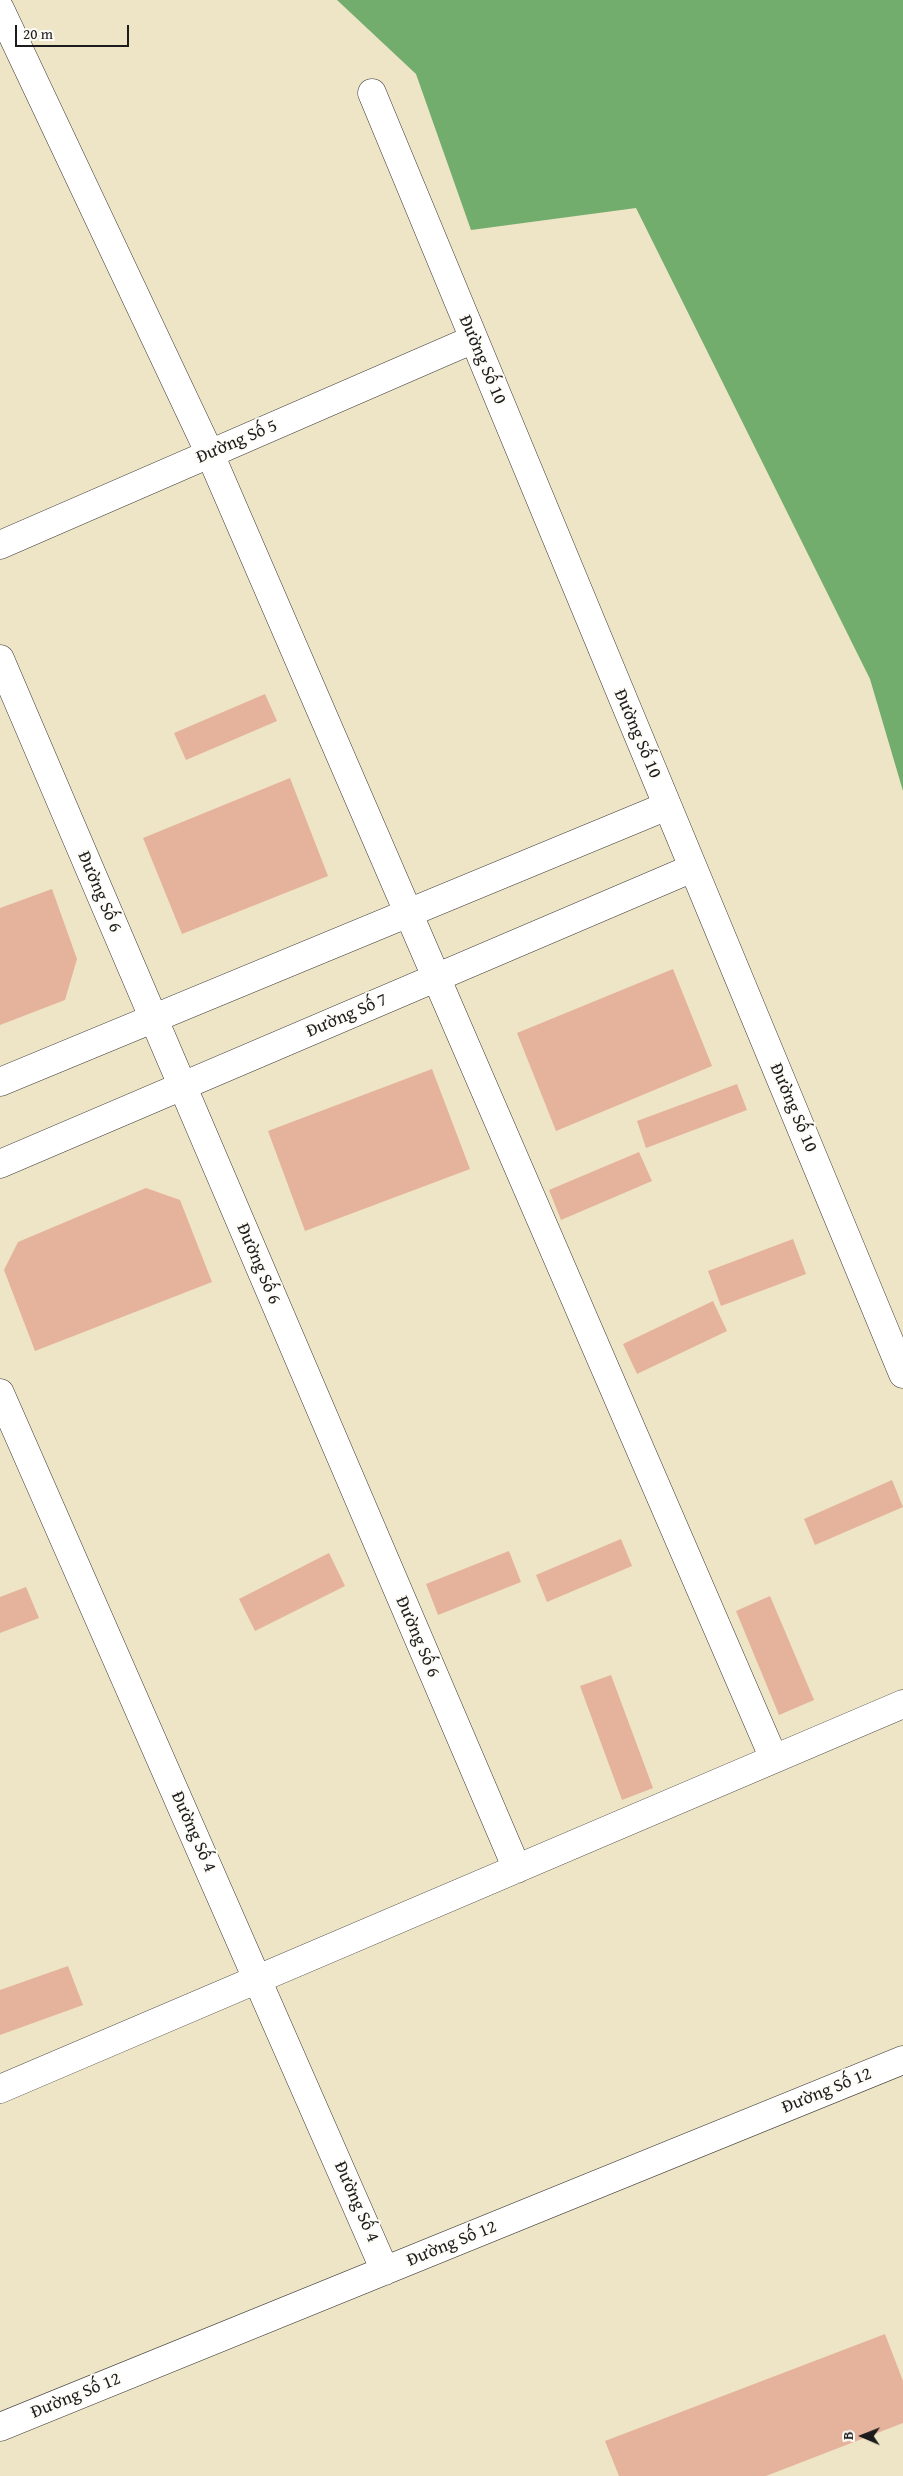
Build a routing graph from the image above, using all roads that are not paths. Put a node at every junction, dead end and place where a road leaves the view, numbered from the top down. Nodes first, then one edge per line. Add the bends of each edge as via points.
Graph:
1 (0, 9) edge
2 (372, 93) dead end
3 (474, 339) junction
4 (210, 454) junction
5 (0, 545) edge
6 (0, 659) edge
7 (667, 806) junction
8 (693, 868) junction
9 (409, 913) junction
10 (437, 978) junction
11 (154, 1019) junction
12 (0, 1082) edge
13 (183, 1086) junction
14 (0, 1164) edge
15 (903, 1374) edge
16 (0, 1393) edge
17 (903, 1704) edge
18 (774, 1759) junction
19 (517, 1869) junction
20 (258, 1979) junction
21 (903, 2060) edge
22 (0, 2089) edge
23 (386, 2270) junction
24 (0, 2427) edge

1 - 4 street
2 - 3 street, Đường Số 10
3 - 4 street, Đường Số 5
3 - 7 street, Đường Số 10
4 - 5 street, Đường Số 5
4 - 9 street
6 - 11 street, Đường Số 6
7 - 8 street, Đường Số 10
7 - 9 street
8 - 10 street, Đường Số 7
8 - 15 street, Đường Số 10
9 - 10 street
9 - 11 street
10 - 13 street, Đường Số 7
10 - 18 street
11 - 12 street
11 - 13 street, Đường Số 6
13 - 14 street, Đường Số 7
13 - 19 street, Đường Số 6
16 - 20 street, Đường Số 4
17 - 18 street
18 - 19 street
19 - 20 street
20 - 22 street
20 - 23 street, Đường Số 4
21 - 23 street, Đường Số 12
23 - 24 street, Đường Số 12

